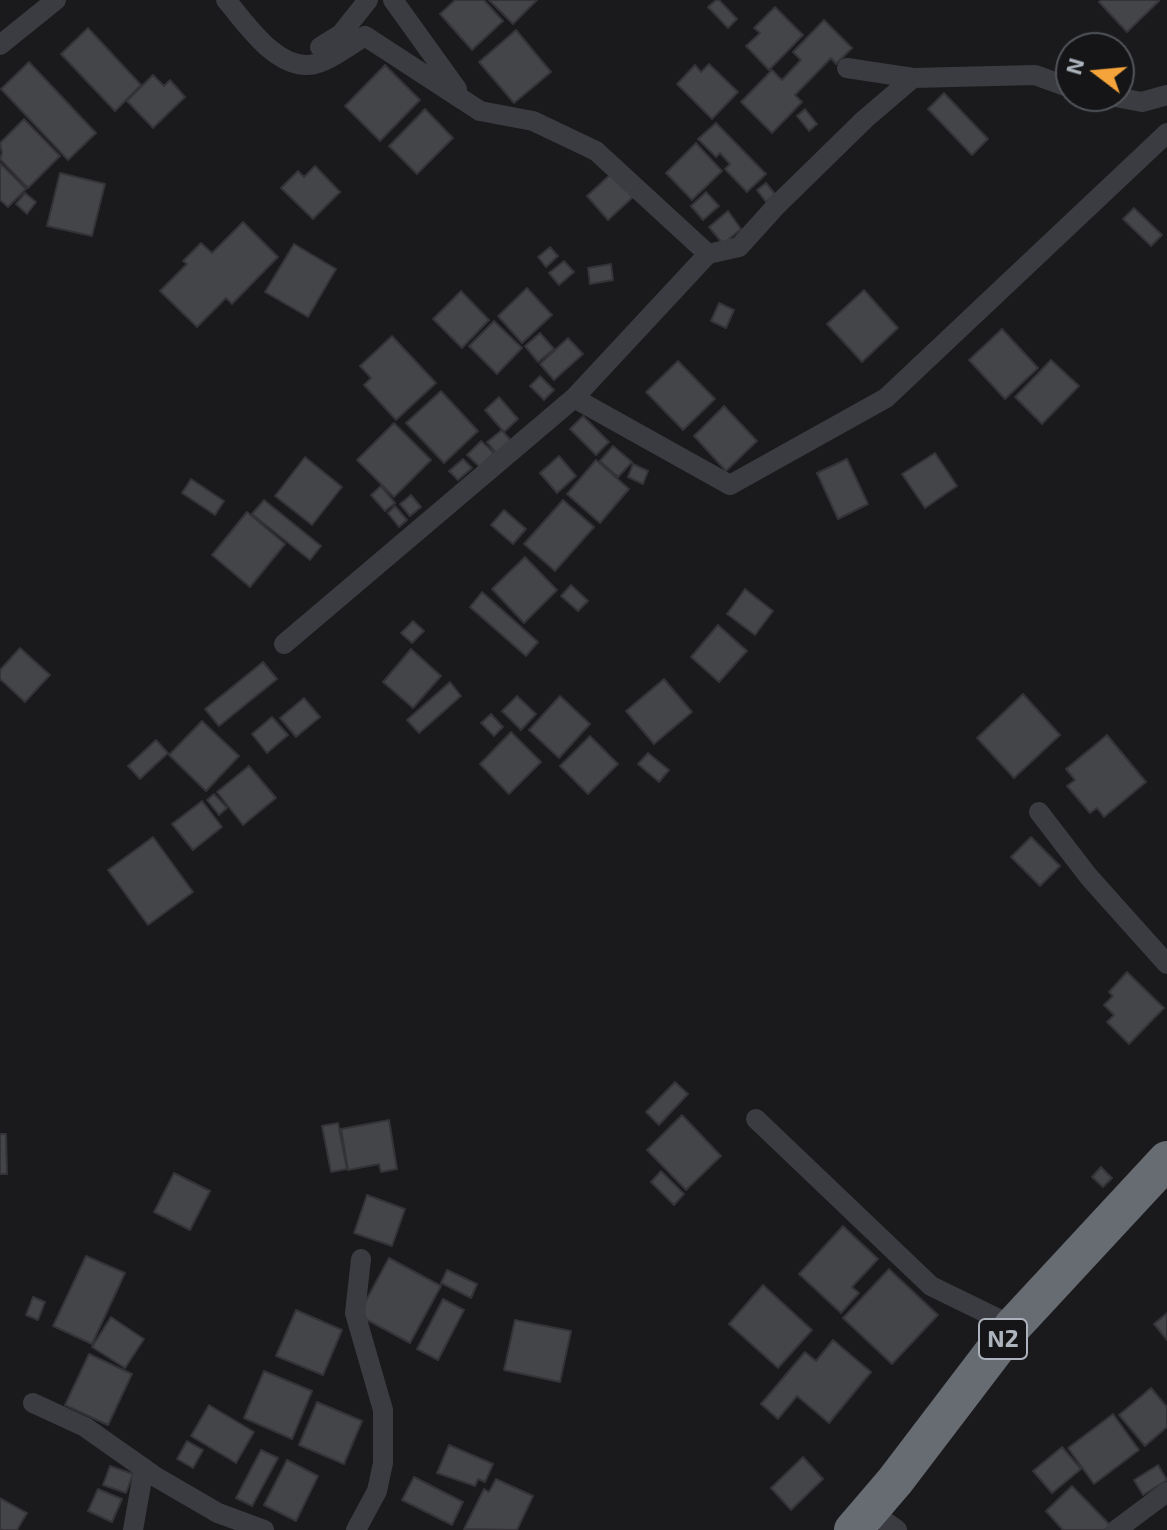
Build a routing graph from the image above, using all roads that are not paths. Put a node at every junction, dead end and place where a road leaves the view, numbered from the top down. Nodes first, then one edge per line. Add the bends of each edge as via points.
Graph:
1 (56, 0) edge
2 (226, 0) edge
3 (368, 0) edge
4 (393, 0) edge
5 (0, 45) edge
6 (295, 63) junction
7 (847, 68) dead end
8 (913, 78) junction
9 (1055, 82) edge
10 (1167, 95) edge
11 (464, 99) junction
12 (1135, 101) edge
13 (1167, 133) edge
14 (708, 254) junction
15 (574, 398) junction
16 (284, 644) dead end
17 (1039, 812) dead end
18 (1167, 964) edge
19 (756, 1119) dead end
20 (1167, 1160) edge
21 (361, 1259) dead end
22 (1013, 1326) junction
23 (33, 1403) dead end
24 (144, 1468) junction
25 (1167, 1492) edge
26 (873, 1523) edge
27 (133, 1530) edge
28 (264, 1530) edge
29 (356, 1530) edge
30 (1116, 1530) edge

1 - 5 street
2 - 6 street via 269,51
3 - 6 street via 341,34
4 - 11 street
6 - 11 street via 314,65 365,36
7 - 8 street
8 - 9 street via 1035,75
8 - 14 street via 739,247
10 - 12 street
11 - 14 street via 480,111 533,121 596,151
13 - 15 street via 886,398 730,485
14 - 15 street
15 - 16 street
17 - 18 street
19 - 22 street via 931,1286
20 - 22 highway, N2
21 - 29 street via 355,1313 383,1410 383,1463 377,1491
22 - 26 highway, N2 via 895,1481
23 - 24 street via 85,1427
24 - 27 street
24 - 28 street via 218,1513
25 - 30 street

